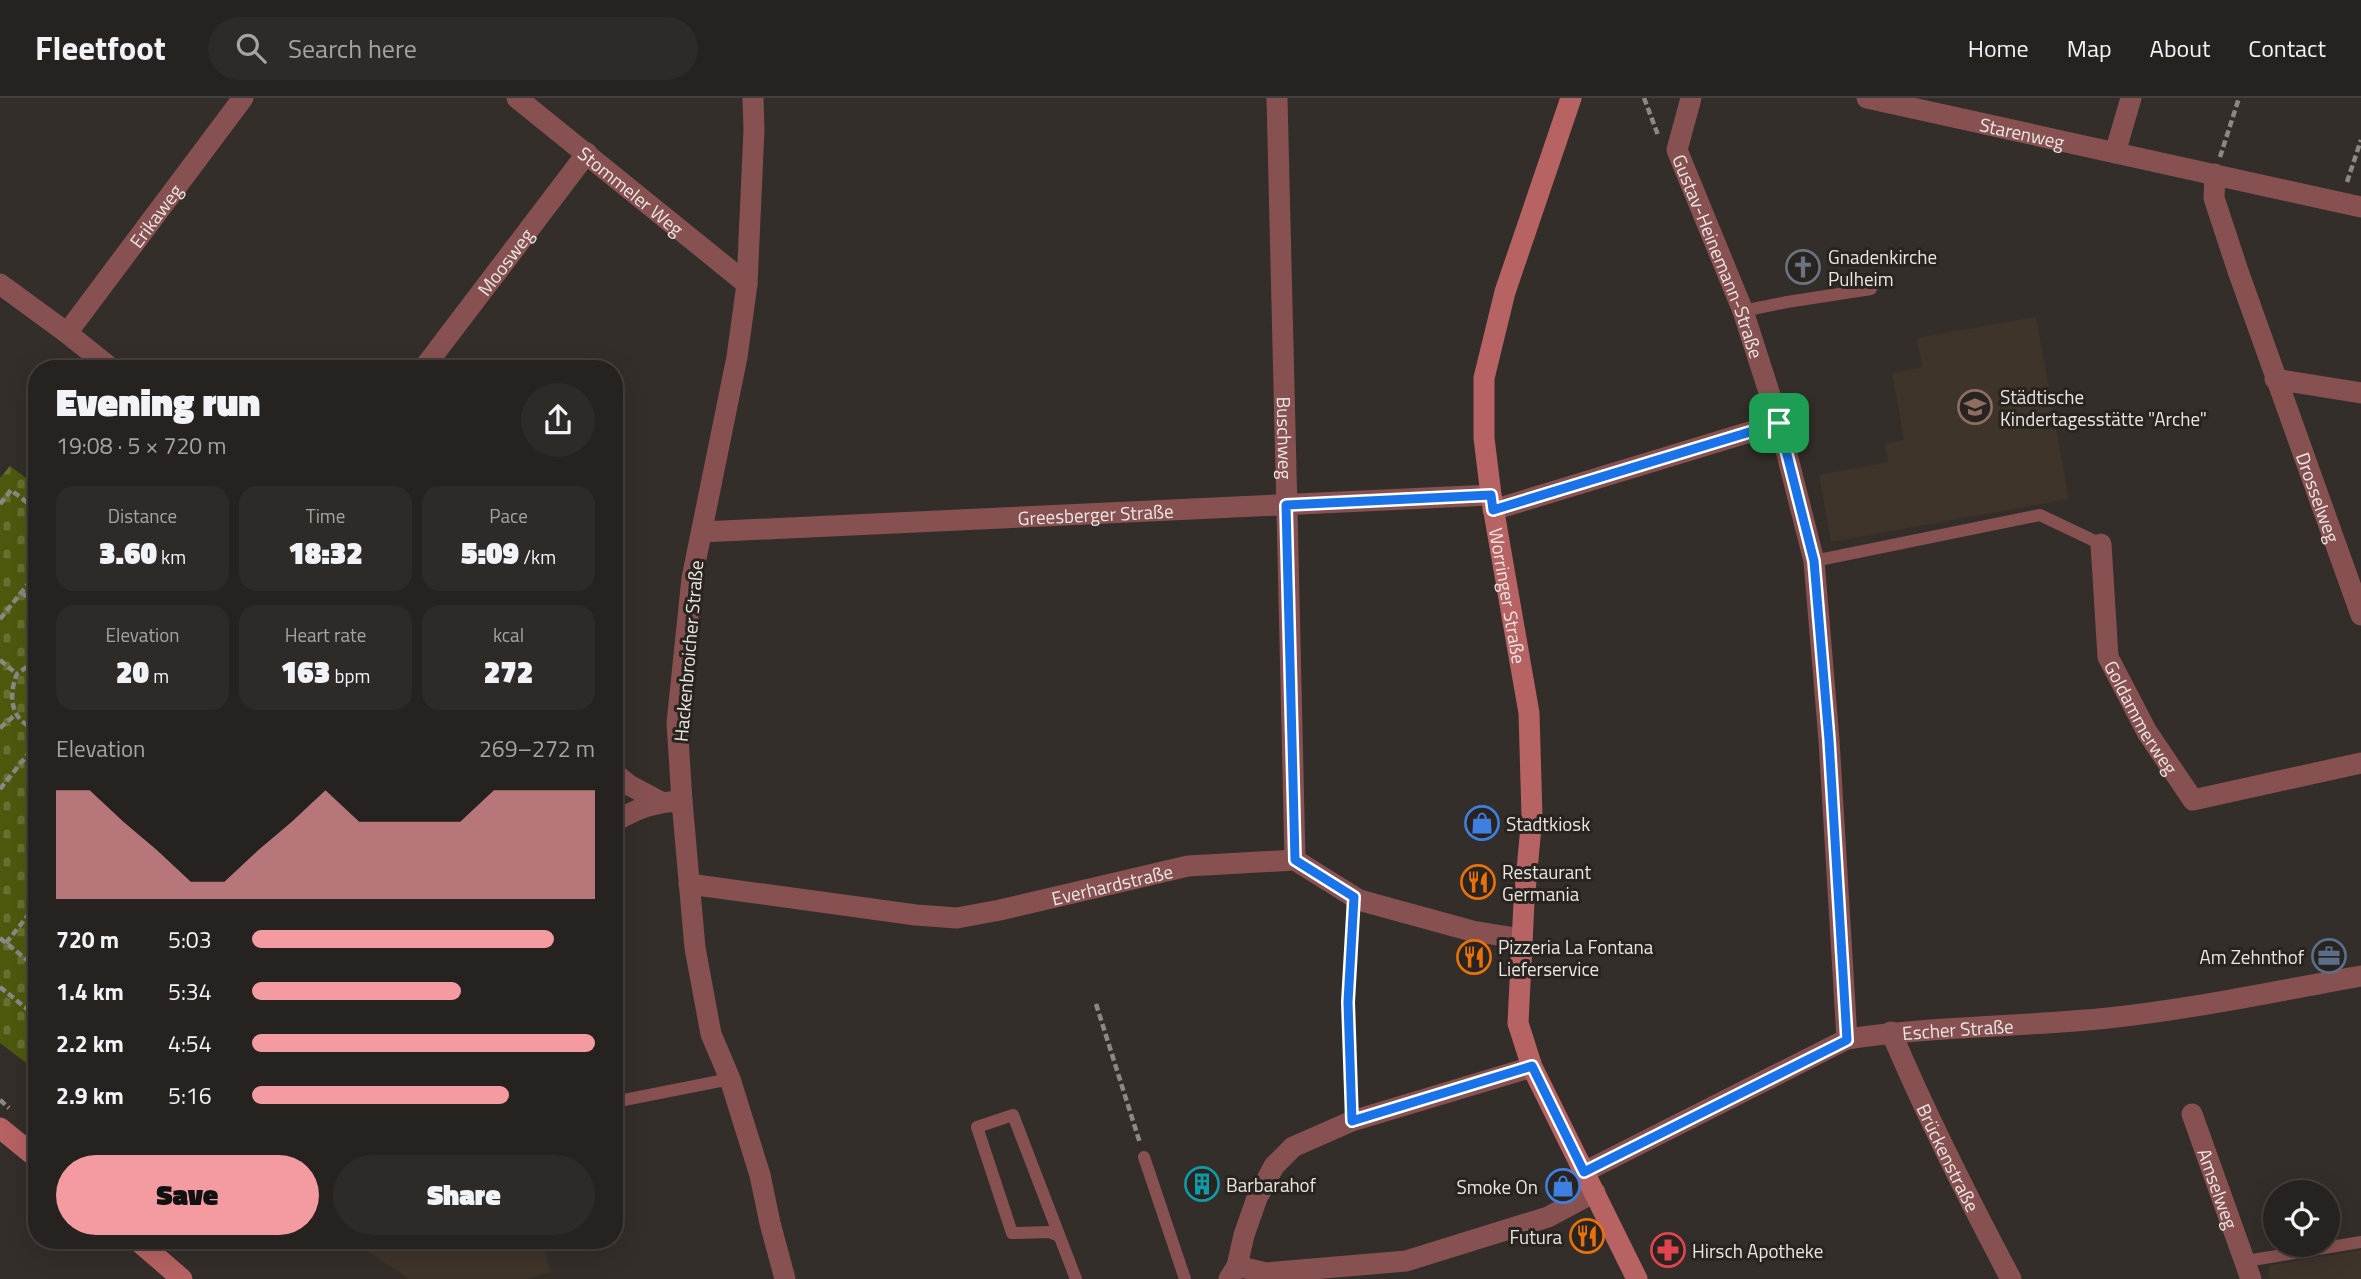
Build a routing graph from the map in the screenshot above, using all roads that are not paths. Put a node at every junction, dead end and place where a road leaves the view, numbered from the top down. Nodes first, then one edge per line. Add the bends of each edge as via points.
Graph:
1 (243, 98) edge
2 (517, 98) edge
3 (753, 98) edge
4 (1277, 98) edge
5 (1571, 98) edge
6 (1691, 98) edge
7 (1867, 98) edge
8 (2131, 98) edge
9 (1930, 105) edge
10 (587, 153) junction
11 (2115, 153) junction
12 (2215, 174) junction
13 (2351, 205) edge
14 (0, 284) edge
15 (747, 284) junction
16 (1871, 289) dead end
17 (1743, 311) junction
18 (67, 333) junction
19 (101, 360) edge
20 (430, 360) edge
21 (2275, 379) junction
22 (2361, 393) edge
23 (1779, 423) junction
24 (1492, 503) junction
25 (1286, 505) junction
26 (702, 532) junction
27 (2101, 544) joint
28 (1814, 561) junction
29 (2361, 615) edge
30 (2361, 763) edge
31 (623, 780) edge
32 (682, 801) junction
33 (659, 802) junction
34 (623, 816) edge
35 (1295, 860) junction
36 (689, 884) junction
37 (1354, 897) junction
38 (1522, 939) junction
39 (2361, 976) edge
40 (1891, 1032) junction
41 (1847, 1040) junction
42 (1532, 1066) junction
43 (730, 1079) junction
44 (623, 1100) edge
45 (2192, 1114) dead end
46 (1352, 1121) junction
47 (0, 1128) edge
48 (28, 1151) edge
49 (1144, 1157) road end
50 (1584, 1172) junction
51 (1595, 1192) junction
52 (1059, 1236) junction
53 (2361, 1242) edge
54 (147, 1249) edge
55 (2249, 1270) edge
56 (1233, 1273) edge
57 (183, 1279) edge
58 (785, 1279) edge
59 (1076, 1279) edge
60 (1185, 1279) edge
61 (1637, 1279) edge
62 (2011, 1279) edge

1 - 18 street, Erikaweg
2 - 10 street, Stommeler Weg
3 - 15 street, Hackenbroicher Straße
4 - 25 street, Buschweg
5 - 24 main road, Worringer Straße via 1505,292 1484,378 1484,438
6 - 17 street, Gustav-Heinemann-Straße via 1677,150
7 - 9 street, Starenweg
8 - 11 street
9 - 11 street, Starenweg
10 - 15 street, Stommeler Weg
10 - 20 street, Moosweg
11 - 12 street, Starenweg
12 - 13 street, Starenweg
12 - 21 street, Drosselweg via 2214,198
14 - 18 street
15 - 26 street, Hackenbroicher Straße
16 - 17 lane
17 - 23 street, Gustav-Heinemann-Straße
18 - 19 street
21 - 22 street
21 - 29 street, Drosselweg
23 - 24 street, Greesberger Straße
23 - 28 street, Gustav-Heinemann-Straße
24 - 25 street, Greesberger Straße
24 - 38 main road, Worringer Straße via 1529,713 1532,816
25 - 26 street, Greesberger Straße
25 - 35 street, Buschweg
26 - 32 street, Hackenbroicher Straße via 692,578 677,723
27 - 28 lane, Goldammerweg via 2040,515
27 - 30 street, Goldammerweg via 2108,657 2147,732 2193,800
28 - 41 street, Gustav-Heinemann-Straße
31 - 33 street
32 - 33 street
32 - 36 street, Hackenbroicher Straße
33 - 34 street
35 - 36 street, Everhardstraße via 1188,866 957,918
35 - 37 street
36 - 43 street, Hackenbroicher Straße via 711,1034
37 - 38 street via 1472,931
37 - 46 lane via 1348,1002
38 - 42 main road, Worringer Straße via 1518,1023
39 - 40 street, Escher Straße via 2110,1018
40 - 41 street, Escher Straße
40 - 62 street, Brückenstraße
41 - 50 street, Escher Straße
42 - 46 street
42 - 50 main road, Worringer Straße
43 - 44 lane
43 - 58 street, Hackenbroicher Straße
45 - 55 street, Amselweg
46 - 56 street via 1293,1147 1274,1166 1257,1198
47 - 48 main road
49 - 60 lane
50 - 51 main road, Worringer Straße
51 - 56 street via 1548,1217 1406,1261
51 - 61 main road, Worringer Straße
52 - 52 lane via 1012,1233 976,1127 1013,1115
52 - 59 lane
53 - 55 lane, Amselweg
54 - 57 main road

